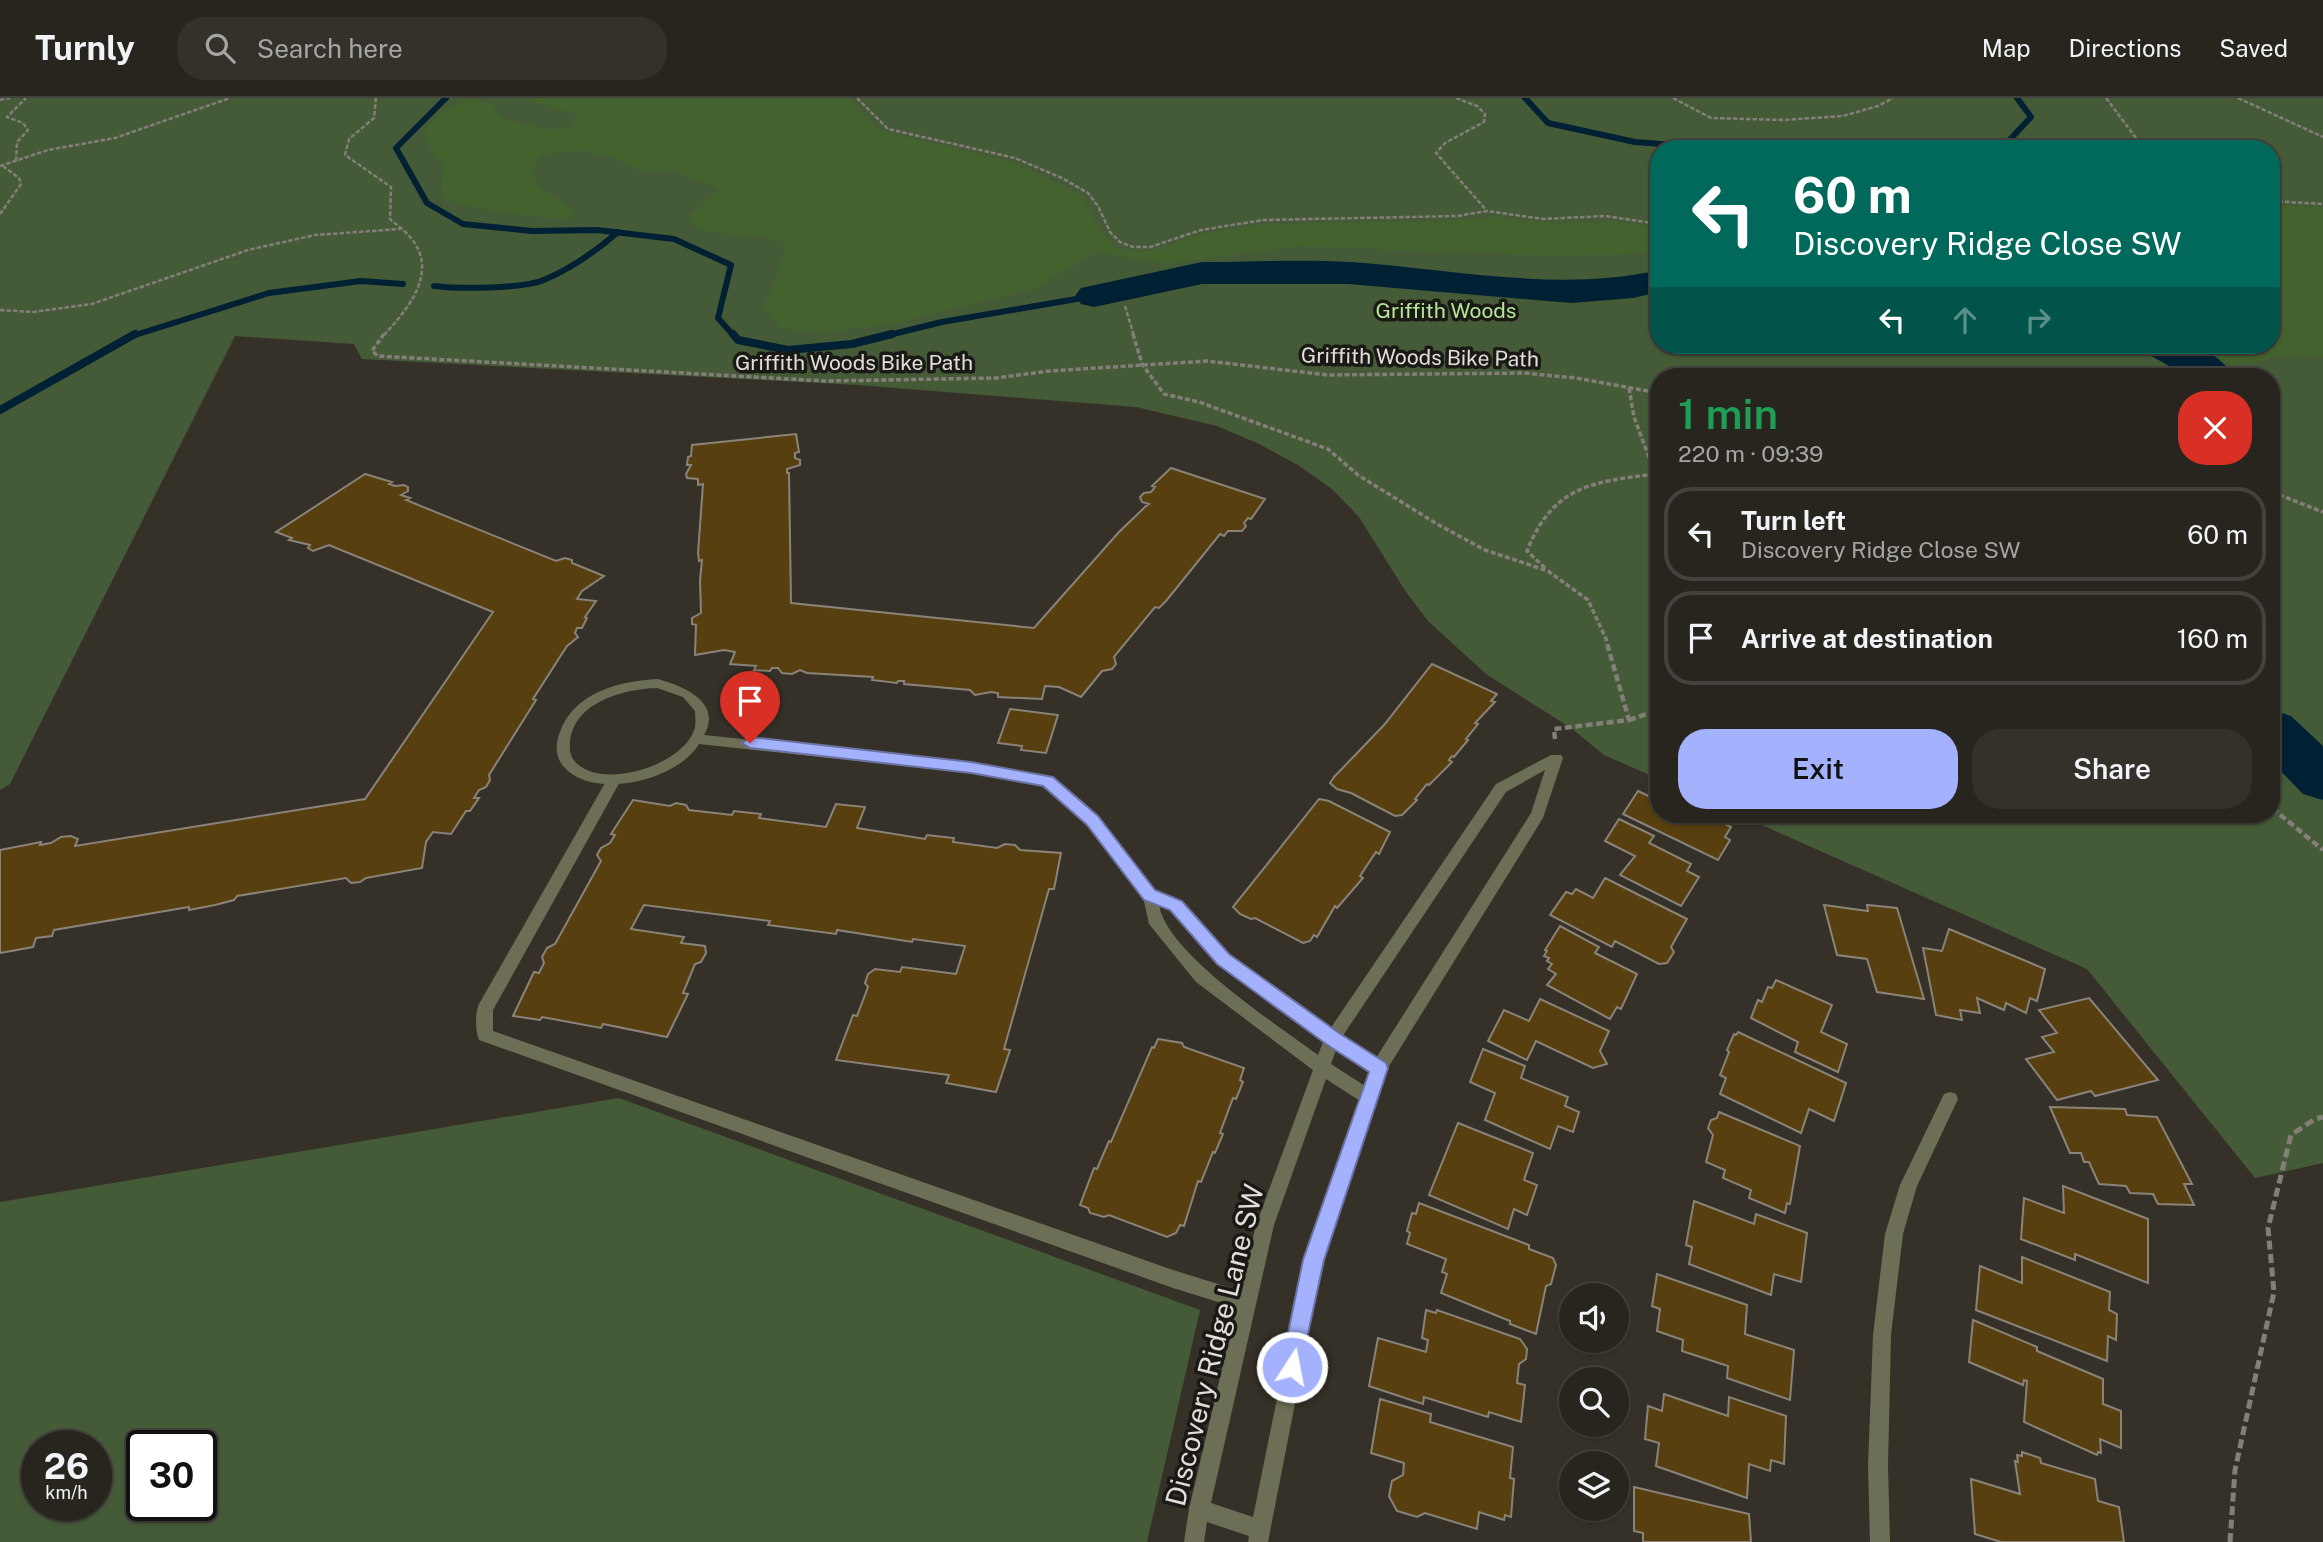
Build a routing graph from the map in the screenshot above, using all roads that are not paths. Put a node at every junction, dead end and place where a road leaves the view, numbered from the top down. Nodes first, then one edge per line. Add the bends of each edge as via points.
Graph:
1 (697, 739) junction
2 (614, 780) junction
3 (1150, 895) junction
4 (1332, 1039) junction
5 (1322, 1067) junction
6 (1379, 1068) junction
7 (1369, 1098) junction
8 (1951, 1099) dead end
9 (1247, 1302) junction
10 (1199, 1509) junction
11 (1258, 1535) edge
12 (1194, 1542) edge
13 (1880, 1542) edge

1 - 2 street via 686,753 650,775
1 - 2 street via 703,723 701,708 692,696 658,683 614,689 578,712 566,727 562,742 573,768
1 - 3 street via 971,768 1047,781 1093,820
2 - 9 street via 485,1009 485,1035
3 - 4 street via 1176,906 1223,959
3 - 5 street via 1154,920 1201,977
4 - 5 street, Discovery Ridge Lane SW
4 - 6 street
4 - 6 street, Discovery Ridge Lane SW via 1501,788 1556,758 1538,814
5 - 7 street
5 - 9 street, Discovery Ridge Lane SW via 1265,1225
6 - 7 street
7 - 11 street via 1314,1260
8 - 13 street via 1909,1185 1894,1234 1882,1335
9 - 10 street, Discovery Ridge Lane SW
10 - 11 street
10 - 12 street, Discovery Ridge Lane SW

